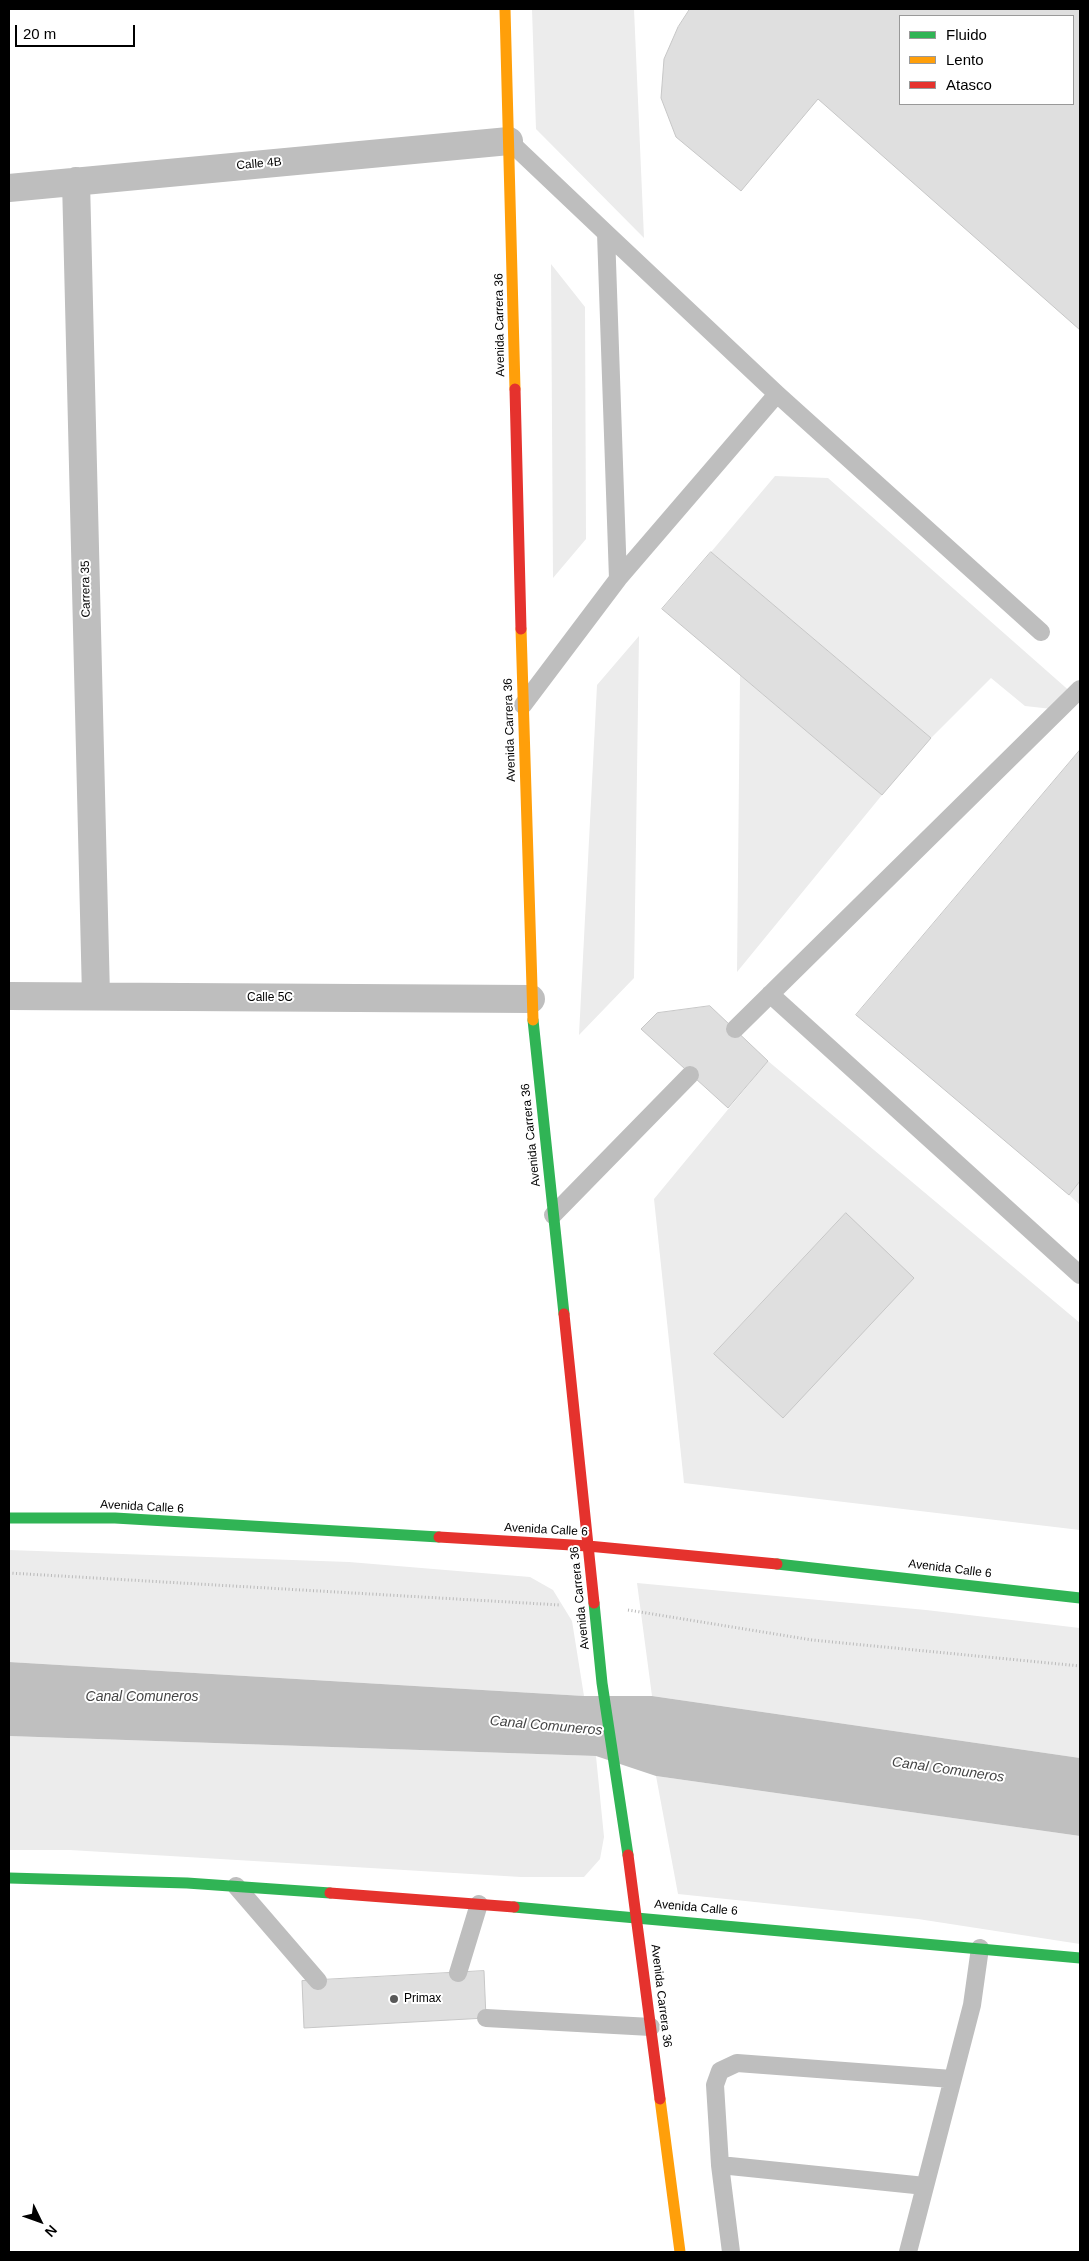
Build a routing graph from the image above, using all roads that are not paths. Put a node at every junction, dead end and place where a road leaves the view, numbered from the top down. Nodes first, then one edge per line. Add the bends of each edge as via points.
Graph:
1 (505, 9) edge
2 (509, 140) junction
3 (76, 181) junction
4 (9, 188) edge
5 (606, 233) junction
6 (777, 394) junction
7 (618, 579) junction
8 (1041, 632) dead end
9 (1080, 689) edge
10 (523, 705) junction
11 (770, 994) junction
12 (9, 996) edge
13 (96, 996) junction
14 (531, 999) junction
15 (735, 1029) dead end
16 (690, 1075) dead end
17 (553, 1215) junction
18 (1080, 1275) edge
19 (9, 1518) edge
20 (588, 1546) junction
21 (1080, 1598) edge
22 (9, 1878) edge
23 (236, 1886) junction
24 (479, 1904) junction
25 (637, 1916) junction
26 (980, 1948) junction
27 (1080, 1958) edge
28 (458, 1973) dead end
29 (318, 1981) dead end
30 (486, 2018) dead end
31 (651, 2027) junction
32 (952, 2079) junction
33 (720, 2164) junction
34 (925, 2186) junction
35 (680, 2252) edge
36 (731, 2252) edge
37 (908, 2252) edge

1 - 2 main road, Avenida Carrera 36
2 - 3 street, Calle 4B
2 - 5 lane
2 - 10 main road, Avenida Carrera 36
3 - 4 street, Calle 4B
3 - 13 street, Carrera 35
5 - 6 lane
5 - 7 lane
6 - 7 lane
6 - 8 lane
7 - 10 lane
9 - 11 lane
10 - 14 main road, Avenida Carrera 36
11 - 15 lane
11 - 18 lane
12 - 13 street, Calle 5C
13 - 14 street, Calle 5C
14 - 17 main road, Avenida Carrera 36
16 - 17 lane
17 - 20 main road, Avenida Carrera 36
19 - 20 main road, Avenida Calle 6 via 115,1518
20 - 21 main road, Avenida Calle 6 via 862,1572
20 - 25 main road, Avenida Carrera 36 via 602,1683
22 - 23 main road, Avenida Calle 6
23 - 24 main road, Avenida Calle 6
23 - 29 lane
24 - 25 main road, Avenida Calle 6
24 - 28 lane
25 - 26 main road, Avenida Calle 6
25 - 31 main road, Avenida Carrera 36
26 - 27 main road, Avenida Calle 6
26 - 32 lane via 972,2005
30 - 31 lane
31 - 35 main road, Avenida Carrera 36
32 - 33 lane via 737,2063 720,2071 715,2085
32 - 34 lane
33 - 34 lane
33 - 36 lane
34 - 37 lane

